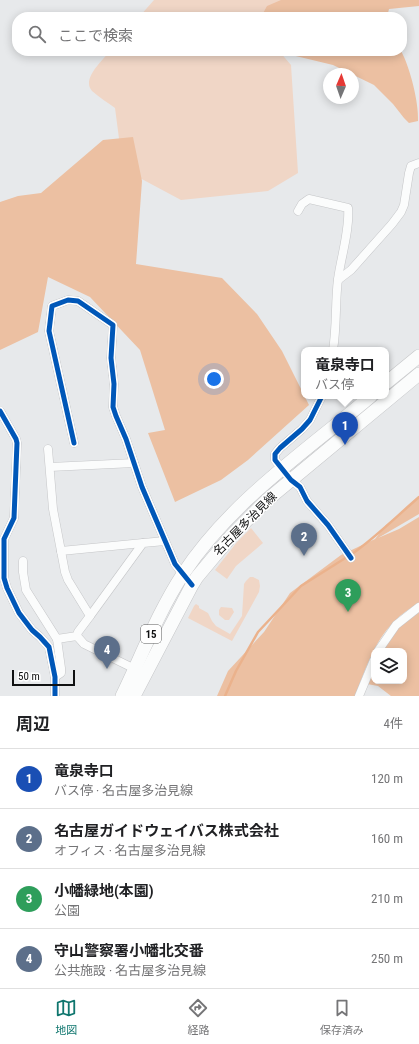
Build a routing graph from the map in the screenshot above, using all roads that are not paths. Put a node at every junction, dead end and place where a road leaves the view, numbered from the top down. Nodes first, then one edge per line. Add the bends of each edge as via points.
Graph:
1 (419, 163) edge
2 (298, 211) dead end
3 (338, 280) junction
4 (334, 347) edge
5 (419, 356) edge
6 (419, 374) edge
7 (389, 381) edge
8 (320, 399) edge
9 (367, 399) edge
10 (389, 399) edge
11 (389, 399) edge
12 (0, 411) edge
13 (74, 443) dead end
14 (48, 449) dead end
15 (134, 462) junction
16 (50, 467) junction
17 (282, 469) junction
18 (291, 480) junction
19 (165, 541) junction
20 (143, 544) junction
21 (60, 551) junction
22 (351, 558) dead end
23 (23, 561) dead end
24 (186, 574) junction
25 (419, 607) edge
26 (90, 616) junction
27 (77, 636) junction
28 (57, 639) junction
29 (380, 648) edge
30 (371, 667) edge
31 (135, 669) junction
32 (55, 677) junction
33 (55, 696) edge
34 (122, 696) edge
35 (134, 696) edge
36 (359, 696) edge

1 - 3 street via 411,166 401,212 351,270
2 - 3 street via 309,199 348,208
3 - 4 street
5 - 7 main road
6 - 10 main road, 名古屋多治見線 / 15
8 - 17 street via 310,420 275,454 274,460
9 - 17 main road, 名古屋多治見線 / 15
11 - 18 main road, 名古屋多治見線 / 15
12 - 32 street via 17,443 14,518 4,539 5,583 19,613 48,647
13 - 15 street via 50,331 52,306 68,300 78,301 113,325 113,406
14 - 16 street
15 - 16 street
15 - 19 street
16 - 21 street
17 - 18 street
17 - 24 main road, 名古屋多治見線 / 15 via 252,494 215,531
18 - 22 street via 300,487 306,501 328,525
18 - 24 main road, 名古屋多治見線 / 15
19 - 20 street
19 - 24 street
20 - 21 street
20 - 26 street
21 - 26 street via 68,580
23 - 28 street via 26,590
24 - 31 main road, 名古屋多治見線 / 15 via 171,593
24 - 35 main road, 名古屋多治見線 / 15 via 160,643
25 - 29 street via 396,625
26 - 27 street
27 - 28 street
27 - 31 street via 84,644
28 - 32 street via 61,673
30 - 36 street
31 - 34 main road, 名古屋多治見線 / 15
32 - 33 street

